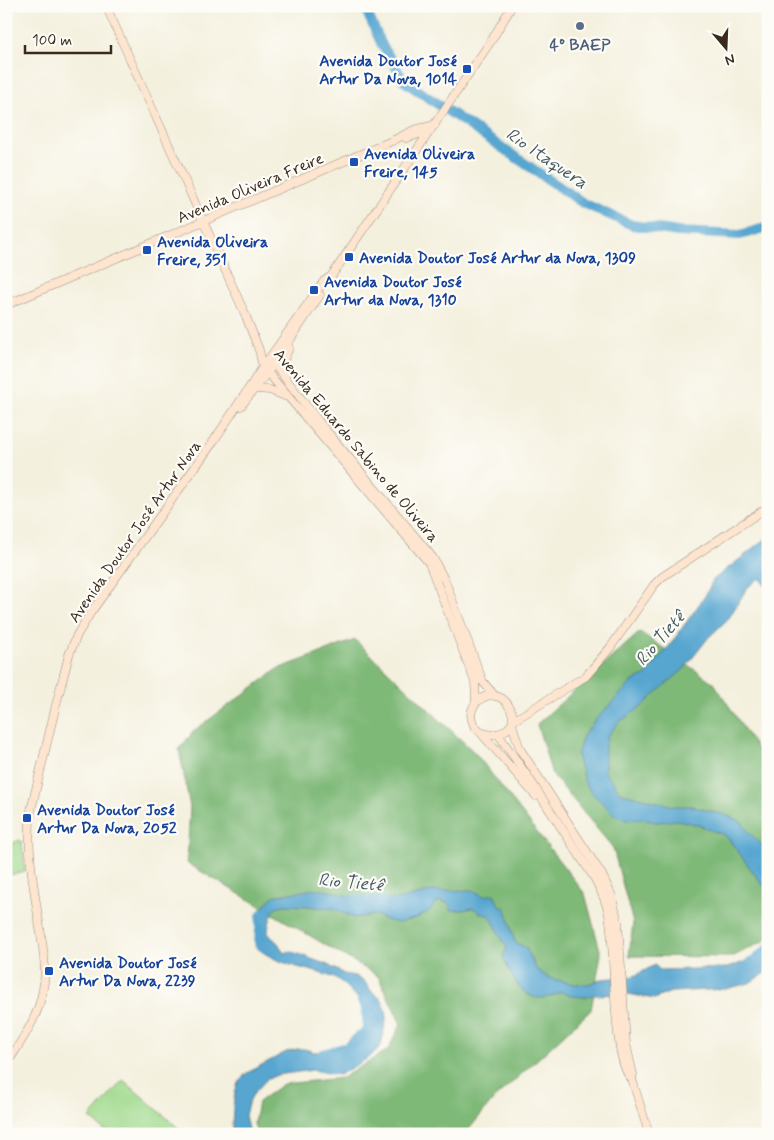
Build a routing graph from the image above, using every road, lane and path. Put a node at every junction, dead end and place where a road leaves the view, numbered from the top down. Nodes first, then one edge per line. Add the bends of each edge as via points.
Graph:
1 (106, 6) edge
2 (512, 6) edge
3 (432, 128) junction
4 (203, 222) junction
5 (330, 277) junction
6 (6, 305) edge
7 (303, 321) junction
8 (259, 350) junction
9 (272, 361) junction
10 (265, 370) junction
11 (286, 380) junction
12 (255, 390) junction
13 (290, 399) junction
14 (228, 420) junction
15 (768, 507) edge
16 (496, 696) junction
17 (476, 702) junction
18 (512, 719) junction
19 (480, 732) junction
20 (498, 734) junction
21 (549, 810) junction
22 (619, 973) junction
23 (6, 1064) edge
24 (648, 1134) edge

1 - 4 main road
2 - 3 main road, Avenida Doutor José Artur Nova
3 - 4 main road, Avenida Oliveira Freire via 414,130
3 - 5 main road, Avenida Doutor José Artur Nova
4 - 6 main road, Avenida Oliveira Freire
4 - 8 main road
5 - 7 main road, Avenida Doutor José Artur Nova
5 - 9 main road, Avenida Doutor José Artur Nova via 324,281
7 - 9 main road, Avenida Doutor José Artur Nova
7 - 11 main road via 282,364
8 - 9 main road, Avenida Eduardo Sabino de Oliveira
8 - 10 main road, Avenida Eduardo Sabino de Oliveira
9 - 10 main road, Avenida Doutor José Artur Nova
9 - 11 main road, Avenida Eduardo Sabino de Oliveira
10 - 12 main road, Avenida Doutor José Artur Nova
10 - 13 main road, Avenida Eduardo Sabino de Oliveira
10 - 14 main road, Avenida Doutor José Artur Nova
11 - 16 main road, Avenida Eduardo Sabino de Oliveira via 433,558 483,682
12 - 13 main road via 270,390
12 - 14 main road, Avenida Doutor José Artur Nova
13 - 17 main road, Avenida Eduardo Sabino de Oliveira via 429,563 474,682
14 - 23 main road, Avenida Doutor José Artur Nova via 92,612 77,635 70,655 29,827 31,869 43,957 43,990 35,1015
15 - 18 main road via 662,577 591,670 567,688
16 - 17 main road via 485,696
16 - 18 main road via 506,701
17 - 19 main road via 471,715
18 - 20 main road
18 - 22 main road via 520,749 611,894 618,922
19 - 20 main road
19 - 21 main road
20 - 21 main road
21 - 22 main road via 596,879 609,914
22 - 24 main road via 620,1004 616,1025 620,1048

